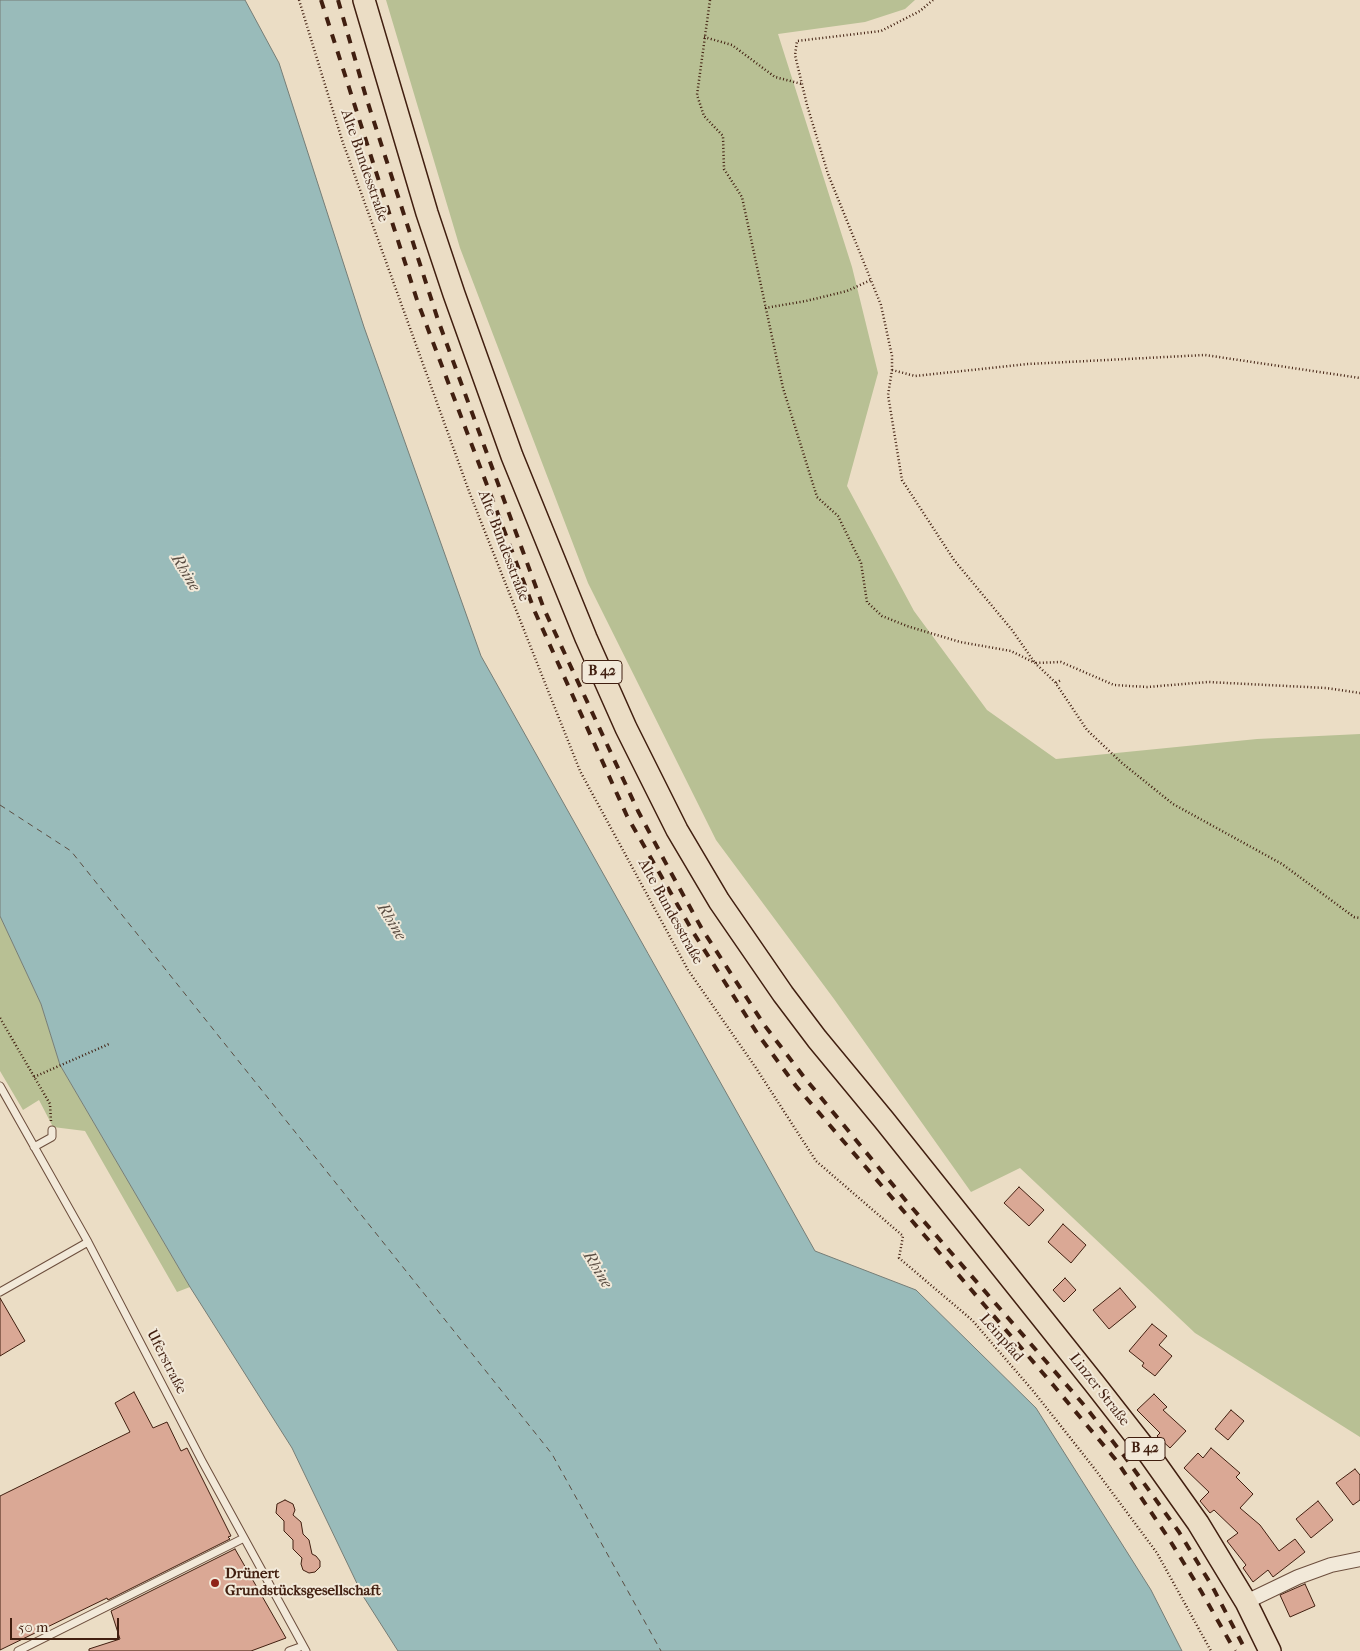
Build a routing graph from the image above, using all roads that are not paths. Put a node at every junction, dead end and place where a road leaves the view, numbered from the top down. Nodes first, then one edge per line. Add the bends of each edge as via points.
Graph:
1 (364, 0) edge
2 (0, 1086) edge
3 (52, 1130) road end
4 (34, 1148) junction
5 (88, 1242) junction
6 (0, 1292) edge
7 (244, 1538) junction
8 (1360, 1559) edge
9 (1246, 1602) junction
10 (305, 1648) edge
11 (18, 1651) edge
12 (288, 1651) edge
13 (1270, 1651) edge

1 - 9 main road, Linzer Straße / B 42 via 424,204 512,456 626,728 698,866 783,994 1144,1447 1198,1523
2 - 4 lane, Uferstraße
3 - 4 lane via 52,1137
4 - 5 lane, Uferstraße
5 - 6 lane
5 - 7 lane, Uferstraße
7 - 10 lane, Uferstraße
7 - 11 lane
8 - 9 street via 1298,1576
9 - 13 main road, Linzer Straße / B 42
10 - 12 lane

